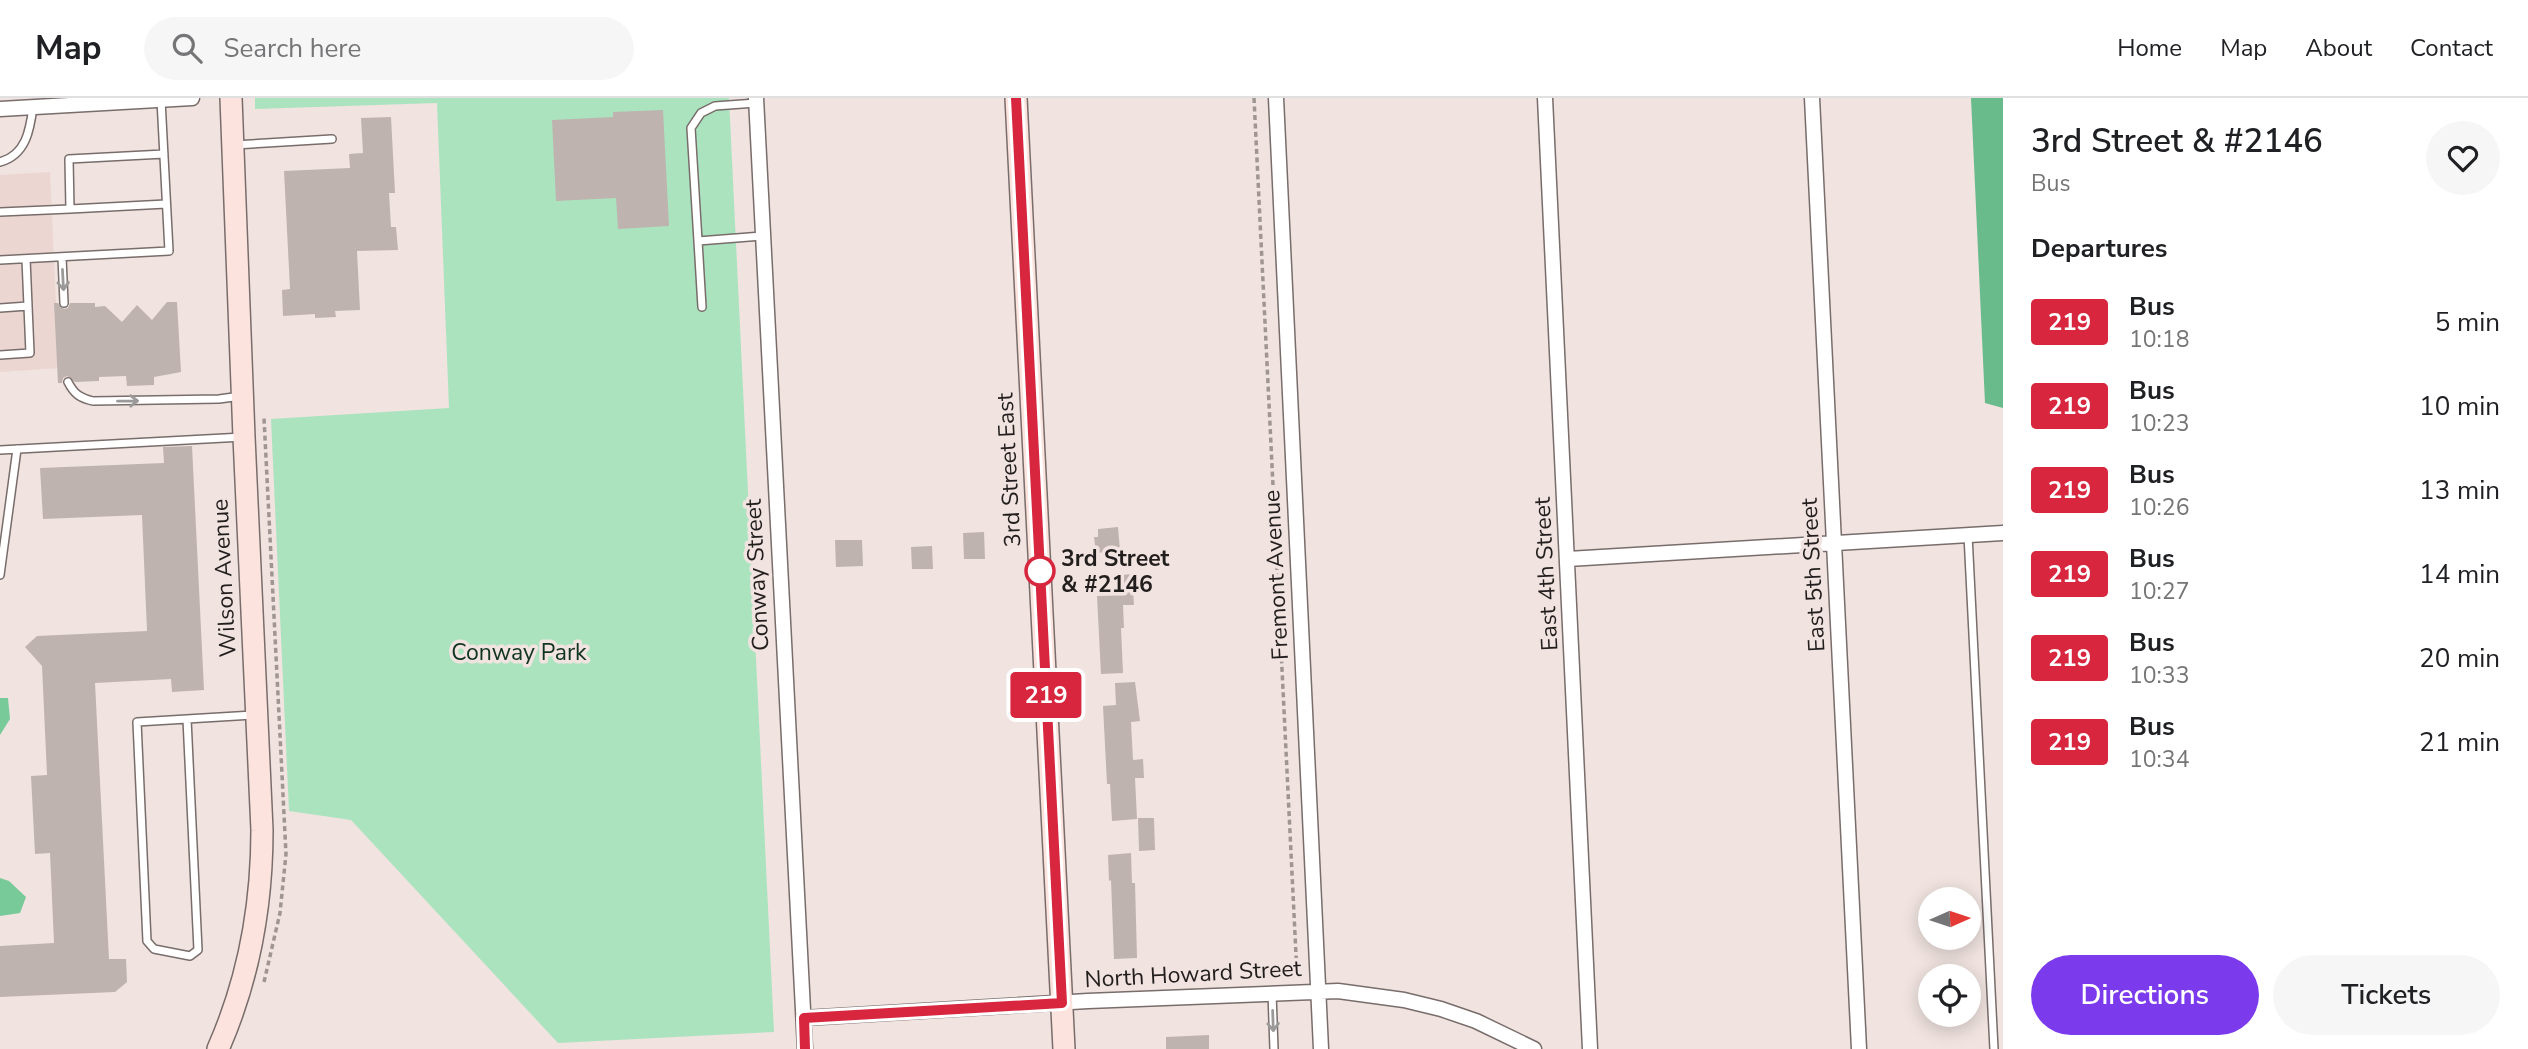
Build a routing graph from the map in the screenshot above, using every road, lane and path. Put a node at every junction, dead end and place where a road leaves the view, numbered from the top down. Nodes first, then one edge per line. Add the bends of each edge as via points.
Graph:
1 (192, 98) edge
2 (231, 98) edge
3 (1016, 98) edge
4 (1254, 98) edge
5 (1276, 98) edge
6 (1545, 98) edge
7 (1812, 98) edge
8 (161, 100) junction
9 (756, 101) edge
10 (33, 107) junction
11 (0, 108) edge
12 (332, 139) dead end
13 (233, 145) junction
14 (164, 154) junction
15 (0, 162) edge
16 (166, 204) junction
17 (70, 209) junction
18 (0, 212) edge
19 (762, 236) junction
20 (698, 241) junction
21 (62, 257) junction
22 (26, 259) junction
23 (0, 260) edge
24 (64, 303) dead end
25 (28, 306) junction
26 (702, 307) dead end
27 (0, 308) edge
28 (0, 355) edge
29 (68, 382) dead end
30 (242, 396) junction
31 (244, 437) junction
32 (17, 449) junction
33 (0, 450) edge
34 (2003, 533) edge
35 (1968, 535) junction
36 (1834, 543) junction
37 (1568, 559) junction
38 (0, 575) edge
39 (257, 715) junction
40 (187, 719) junction
41 (1297, 975) dead end
42 (1318, 991) junction
43 (1272, 992) junction
44 (1062, 1003) junction
45 (804, 1018) junction
46 (218, 1049) edge
47 (805, 1049) edge
48 (1064, 1049) edge
49 (1274, 1049) edge
50 (1321, 1049) edge
51 (1534, 1049) edge
52 (1590, 1049) edge
53 (1859, 1049) edge
54 (1994, 1049) edge

1 - 8 street
2 - 13 street, Wilson Avenue
3 - 44 street, 3rd Street East
4 - 41 path
5 - 42 street, Fremont Avenue
6 - 37 street, East 4th Street
7 - 36 street, East 5th Street
8 - 10 street
8 - 14 lane
9 - 19 street, Conway Street
9 - 20 lane via 715,106 701,113 691,128
10 - 11 street
10 - 15 lane via 22,146
12 - 13 lane
13 - 30 street, Wilson Avenue
14 - 16 lane
14 - 17 lane via 69,159
16 - 17 lane
16 - 21 lane via 169,251
17 - 18 lane
19 - 20 lane
19 - 45 street, Conway Street
20 - 26 lane
21 - 22 lane
21 -> 24 lane
22 - 23 lane
22 - 25 lane
25 - 27 lane
25 - 28 lane via 30,353
29 -> 30 lane via 82,399 93,401
30 - 31 street, Wilson Avenue
31 - 32 lane
31 - 39 street, Wilson Avenue
32 - 33 lane
32 - 38 lane
34 - 35 street
35 - 36 street
35 - 54 lane
36 - 37 street
36 - 53 street, East 5th Street
37 - 52 street, East 4th Street
39 - 40 lane
39 - 46 street, Wilson Avenue via 262,830 257,920 248,964
40 - 40 lane via 137,722 147,941 154,949 190,956 198,950
42 - 43 street, North Howard Street
42 - 50 street, Fremont Avenue
42 - 51 street, North Howard Street via 1364,993 1441,1009
43 - 44 street, North Howard Street
43 -> 49 lane
44 - 45 street, North Howard Street
44 - 48 street, 3rd Street East
45 - 47 street, Conway Street

